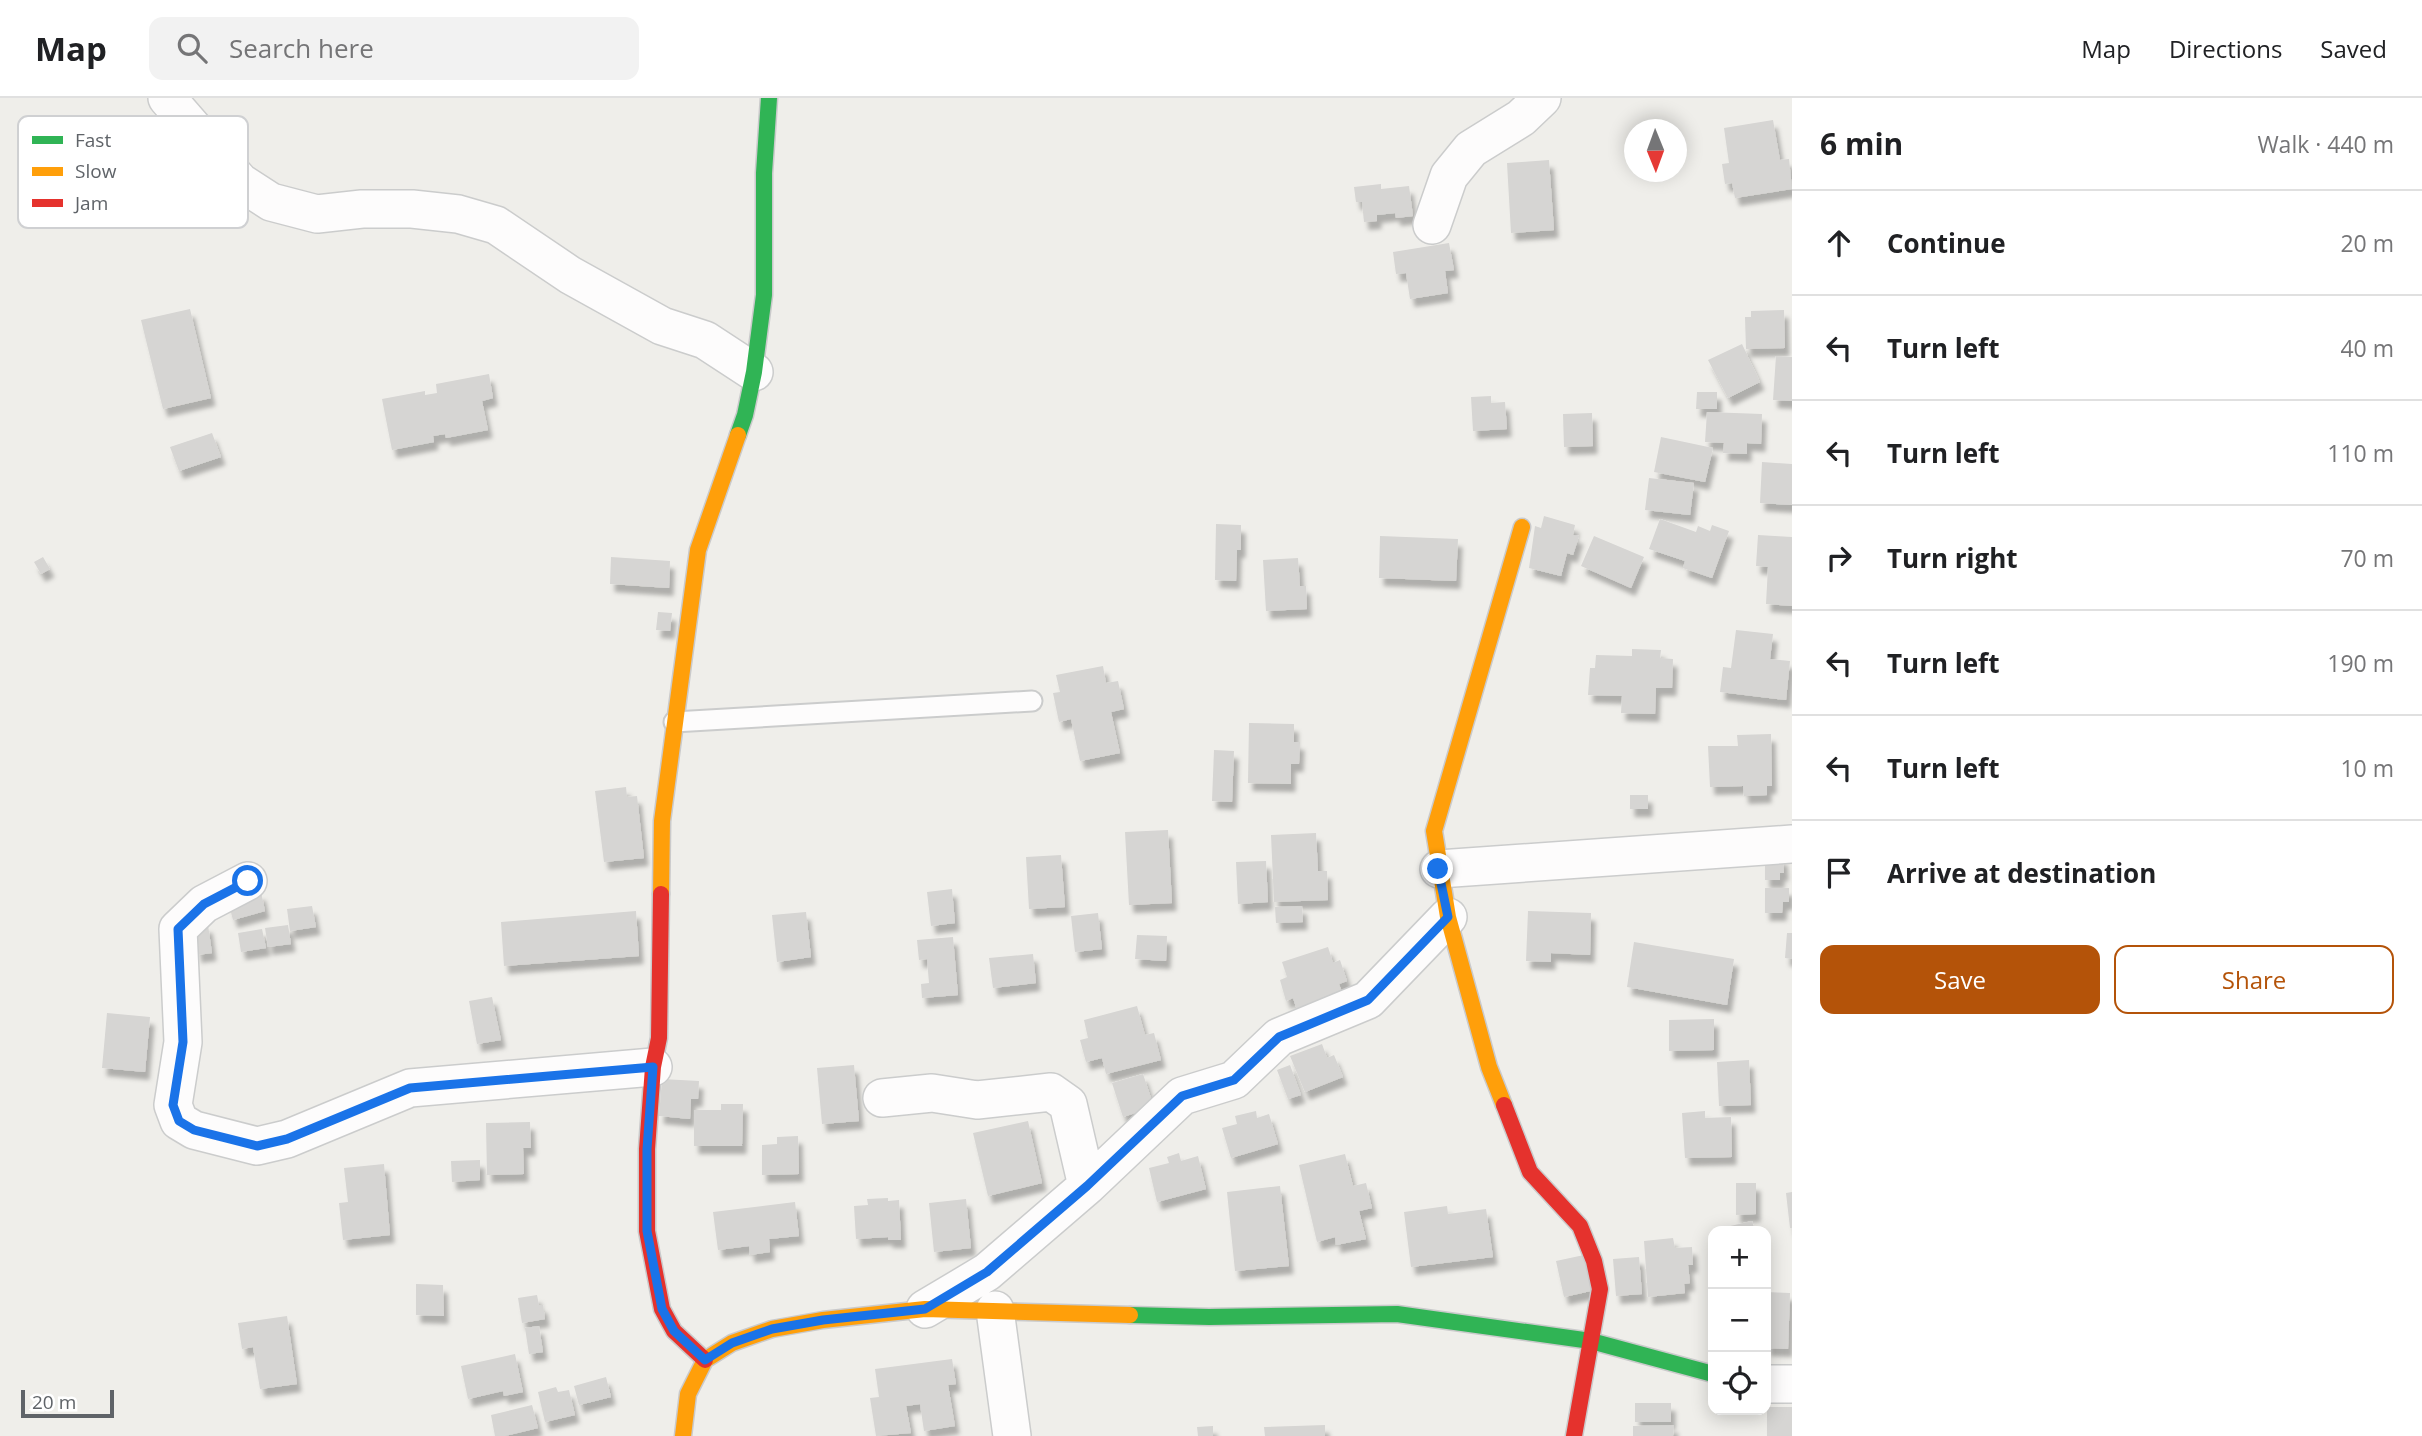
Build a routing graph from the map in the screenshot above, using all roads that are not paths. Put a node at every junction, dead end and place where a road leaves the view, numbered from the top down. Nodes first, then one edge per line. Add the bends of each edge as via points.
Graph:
1 (167, 98) edge
2 (769, 98) edge
3 (1542, 98) edge
4 (183, 116) edge
5 (248, 187) edge
6 (1432, 225) dead end
7 (754, 372) junction
8 (1522, 527) dead end
9 (1032, 701) dead end
10 (674, 722) junction
11 (1792, 844) edge
12 (1438, 869) junction
13 (248, 881) dead end
14 (1448, 917) junction
15 (653, 1067) junction
16 (882, 1098) dead end
17 (1087, 1186) junction
18 (925, 1309) junction
19 (995, 1310) junction
20 (1591, 1341) junction
21 (705, 1360) junction
22 (1708, 1373) edge
23 (1771, 1384) edge
24 (1792, 1384) edge
25 (682, 1436) edge
26 (1012, 1436) edge
27 (1574, 1436) edge

1 - 4 street
2 - 7 street via 764,295
3 - 6 street via 1521,118 1471,149 1449,176
5 - 7 street via 271,202 317,214 412,209 458,214 496,225 570,275 662,326 705,340
7 - 10 street via 745,415 698,550
8 - 12 street via 1434,831
9 - 10 lane
10 - 15 street via 662,821 659,1038
11 - 12 street
12 - 14 street
13 - 15 street via 204,904 178,929 183,1042 173,1105 179,1121 194,1130 257,1146 287,1139 410,1088
14 - 17 street via 1368,1000 1279,1037 1234,1080 1182,1096
14 - 20 street via 1489,1067 1530,1172 1580,1226 1594,1261 1600,1289
15 - 21 street via 647,1231 662,1309 674,1331
16 - 17 street via 932,1093 977,1100 1051,1092 1069,1104
17 - 18 street via 987,1272
18 - 19 street
18 - 21 street via 772,1329 732,1343
19 - 20 street via 1209,1317 1397,1314
19 - 26 street
20 - 22 street
20 - 27 street
21 - 25 street via 688,1394
23 - 24 street

